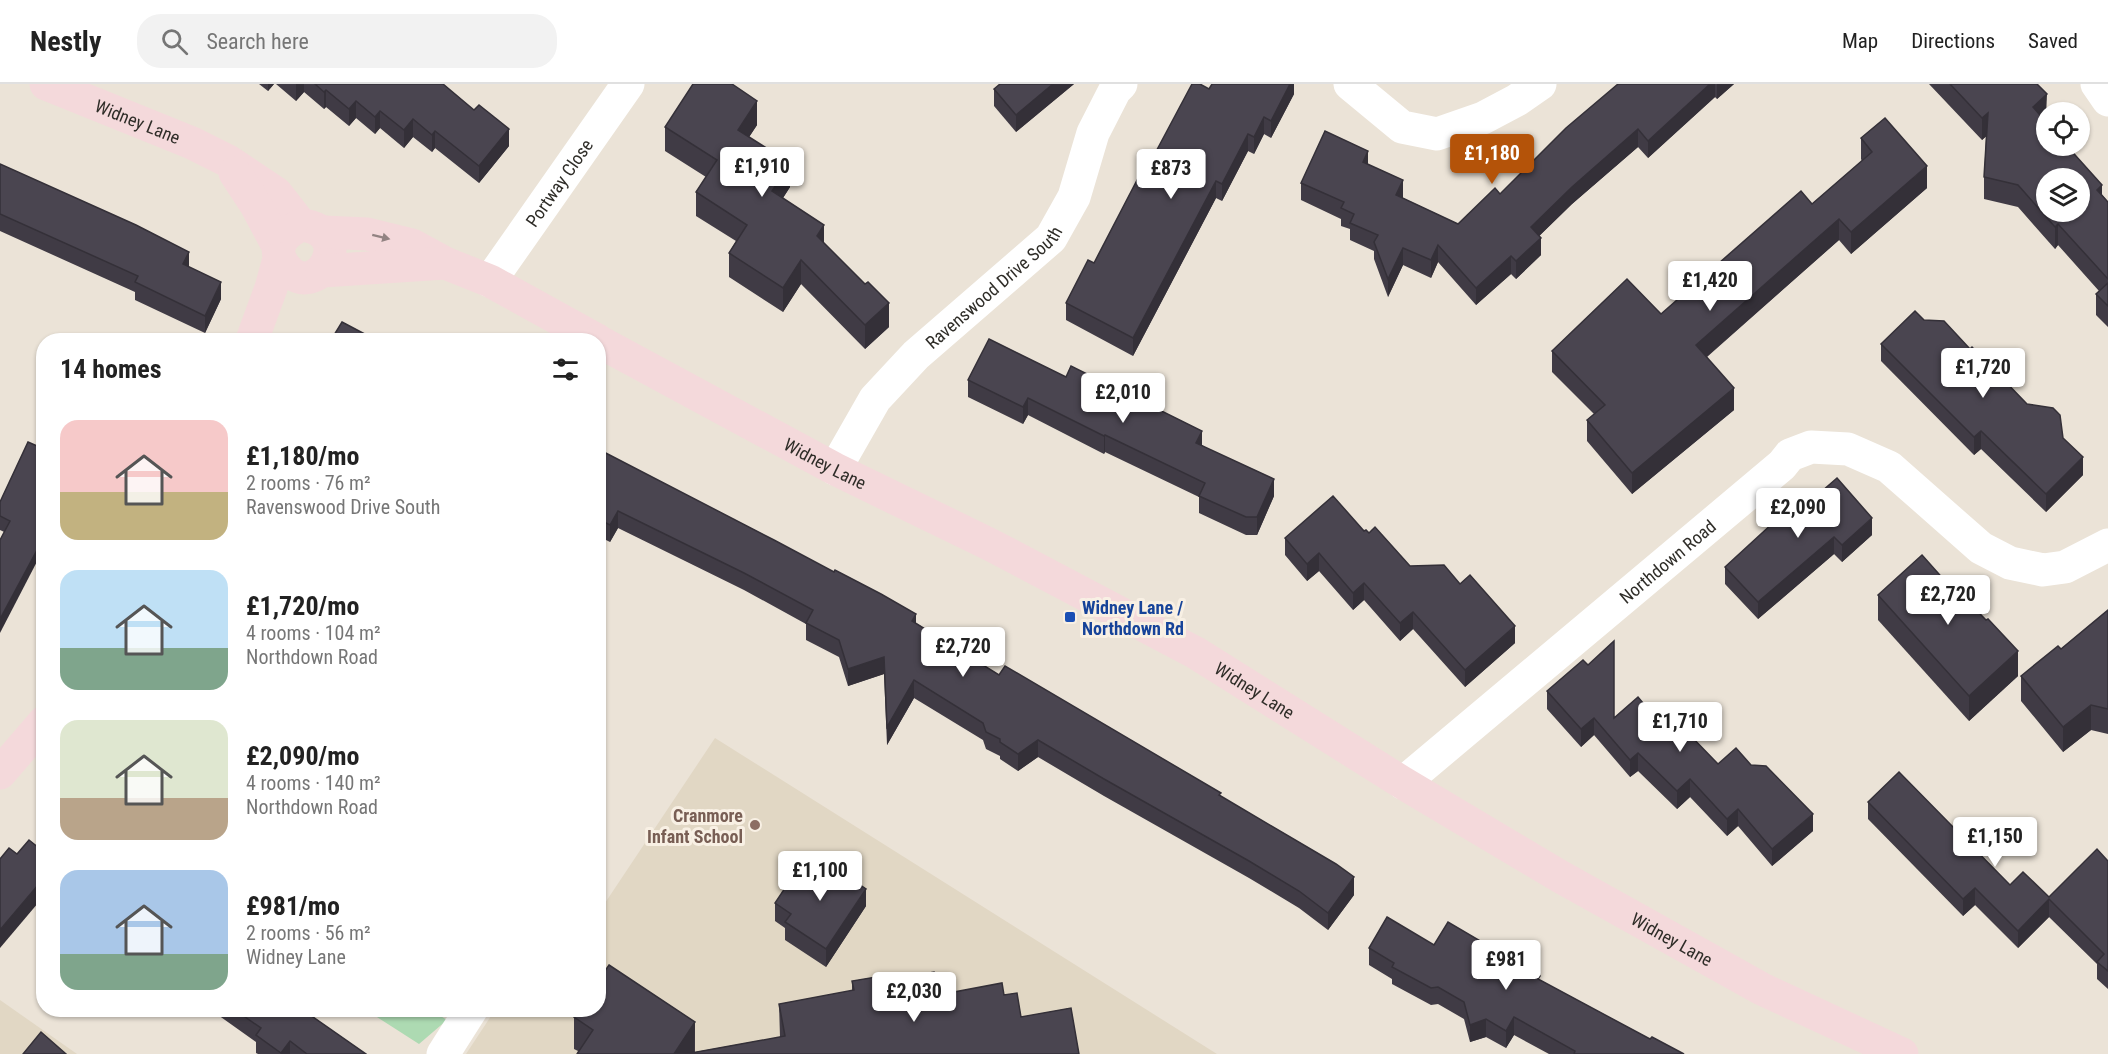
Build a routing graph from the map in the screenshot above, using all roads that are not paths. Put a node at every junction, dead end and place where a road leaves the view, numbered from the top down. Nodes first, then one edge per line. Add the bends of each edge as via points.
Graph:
1 (46, 84) edge
2 (628, 84) edge
3 (1121, 84) edge
4 (1350, 84) edge
5 (1540, 84) edge
6 (2097, 84) edge
7 (2108, 100) edge
8 (295, 241) junction
9 (445, 264) junction
10 (318, 274) junction
11 (490, 281) junction
12 (256, 333) edge
13 (257, 333) edge
14 (584, 333) edge
15 (606, 345) edge
16 (835, 469) junction
17 (2108, 545) edge
18 (36, 733) edge
19 (0, 773) edge
20 (1403, 783) junction
21 (462, 1017) edge
22 (443, 1054) edge
23 (1902, 1054) edge

1 - 8 street, Widney Lane via 228,161 276,193
2 - 11 street, Portway Close
3 - 16 street, Ravenswood Drive South via 1093,133 1074,197 1051,238 916,355 875,399
4 - 5 street via 1402,127 1437,134 1483,118
6 - 7 street
8 -> 9 street, Widney Lane via 367,234 412,245
8 - 10 street via 289,271 301,277
8 - 10 street via 329,242 331,254
8 - 12 street
9 - 10 street, Widney Lane
9 - 11 street, Widney Lane
10 - 13 street
11 - 14 street, Widney Lane
15 - 16 street, Widney Lane
16 - 20 street, Widney Lane via 1197,653
17 - 20 street, Northdown Road via 2065,567 2043,570 2010,563 1981,548 1889,467 1848,449 1810,447 1790,455
18 - 19 street
20 - 23 street, Widney Lane via 1762,989
21 - 22 street

